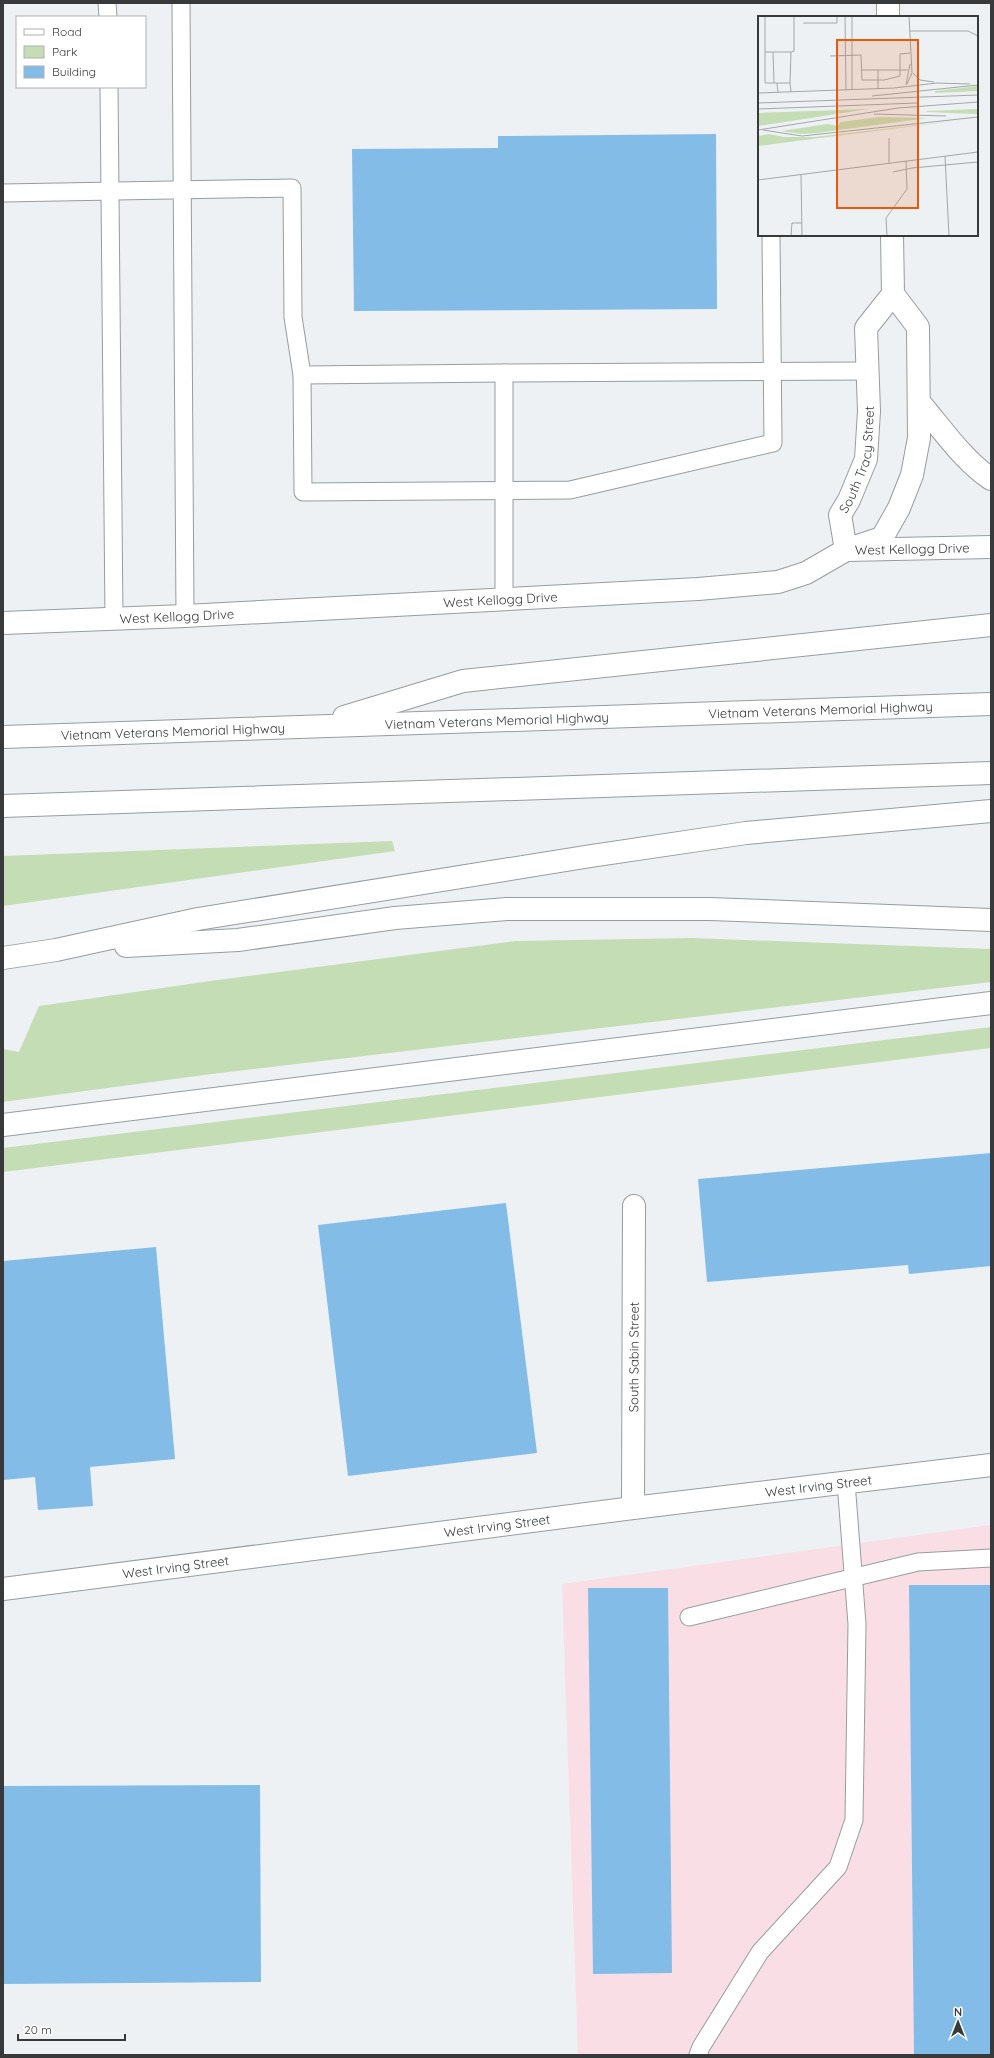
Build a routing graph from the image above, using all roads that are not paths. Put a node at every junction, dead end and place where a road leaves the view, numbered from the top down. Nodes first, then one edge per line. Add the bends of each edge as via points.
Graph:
1 (107, 3) edge
2 (181, 3) edge
3 (888, 3) edge
4 (108, 16) edge
5 (888, 16) edge
6 (109, 88) edge
7 (183, 190) junction
8 (110, 192) junction
9 (3, 193) edge
10 (771, 236) edge
11 (892, 236) edge
12 (893, 294) junction
13 (867, 371) junction
14 (772, 372) junction
15 (504, 374) junction
16 (302, 375) junction
17 (920, 403) junction
18 (991, 479) edge
19 (504, 490) junction
20 (991, 547) edge
21 (846, 550) junction
22 (504, 599) junction
23 (185, 616) junction
24 (114, 619) junction
25 (3, 623) edge
26 (991, 625) edge
27 (991, 704) edge
28 (316, 725) junction
29 (3, 737) edge
30 (991, 773) edge
31 (3, 806) edge
32 (991, 812) edge
33 (991, 920) edge
34 (159, 936) junction
35 (3, 958) edge
36 (991, 1003) edge
37 (3, 1126) edge
38 (634, 1206) dead end
39 (991, 1465) edge
40 (846, 1482) junction
41 (634, 1508) junction
42 (991, 1558) edge
43 (853, 1578) junction
44 (3, 1589) edge
45 (689, 1616) dead end
46 (698, 2055) edge

1 - 4 lane
2 - 7 lane
3 - 5 main road
6 - 8 lane
7 - 8 lane
7 - 16 lane via 292,188 293,317
7 - 23 lane
8 - 9 lane
8 - 24 lane
10 - 14 lane
11 - 12 main road
12 - 13 main road, South Tracy Street via 866,328
12 - 17 main road via 918,327
13 - 14 lane
13 - 21 main road, South Tracy Street via 869,411 866,459 840,515
14 - 15 lane
14 - 19 lane via 773,443 570,490
15 - 16 lane
15 - 19 lane
16 - 19 lane via 302,492
17 - 18 main road via 963,454
17 - 21 main road via 919,438 913,468 899,508 882,538
19 - 22 lane
20 - 21 main road, West Kellogg Drive
21 - 22 main road, West Kellogg Drive via 806,573 778,582 698,589
22 - 23 main road, West Kellogg Drive
23 - 24 main road, West Kellogg Drive
24 - 25 main road, West Kellogg Drive
26 - 28 main road via 463,681
27 - 28 main road, Vietnam Veterans Memorial Highway
28 - 29 main road, Vietnam Veterans Memorial Highway
30 - 31 main road
32 - 34 main road via 746,833 591,856 198,919
33 - 34 main road via 710,909 507,908 396,918 238,940
34 - 35 main road
36 - 37 main road
38 - 41 main road, South Sabin Street
39 - 40 main road, West Irving Street
40 - 41 main road, West Irving Street
40 - 43 lane
41 - 44 main road, West Irving Street
42 - 43 lane via 918,1562
43 - 45 lane
43 - 46 lane via 857,1624 854,1820 838,1867 760,1952 701,2046

